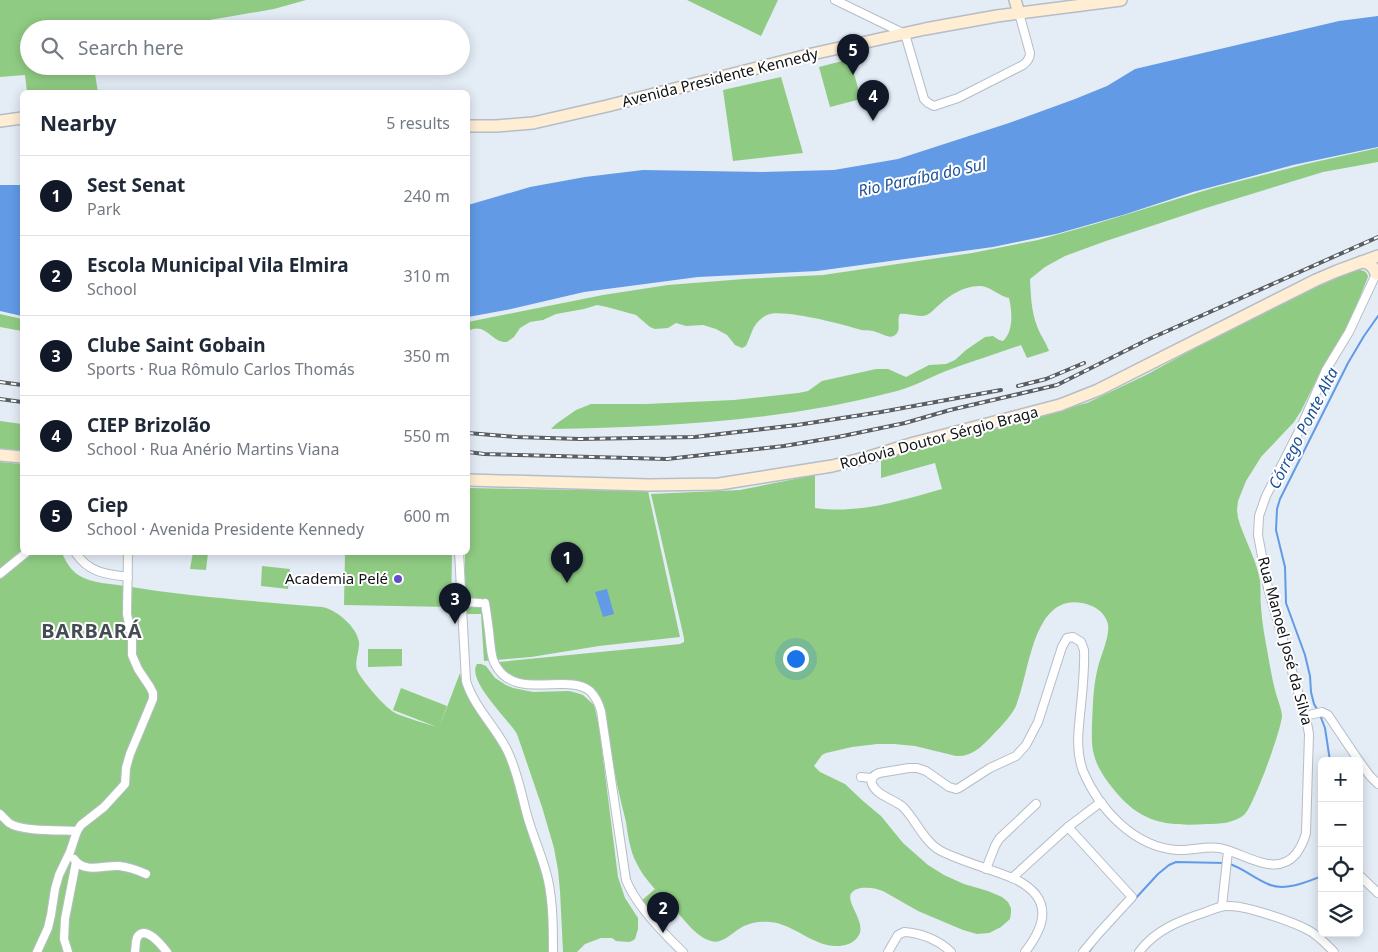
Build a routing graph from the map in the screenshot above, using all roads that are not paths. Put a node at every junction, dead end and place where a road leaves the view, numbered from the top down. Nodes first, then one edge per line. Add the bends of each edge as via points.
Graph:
1 (835, 0) edge
2 (1015, 0) edge
3 (1121, 0) edge
4 (1019, 13) junction
5 (905, 34) junction
6 (20, 118) edge
7 (0, 121) edge
8 (470, 126) edge
9 (1378, 256) edge
10 (1360, 262) junction
11 (1377, 272) edge
12 (0, 455) edge
13 (20, 457) edge
14 (470, 480) edge
15 (24, 555) edge
16 (77, 555) edge
17 (128, 555) edge
18 (459, 555) edge
19 (0, 574) edge
20 (128, 580) junction
21 (462, 602) junction
22 (1305, 716) junction
23 (1356, 757) edge
24 (1363, 766) edge
25 (861, 777) dead end
26 (872, 778) junction
27 (1378, 784) edge
28 (1101, 802) junction
29 (1036, 804) dead end
30 (0, 814) edge
31 (1068, 827) junction
32 (77, 831) junction
33 (1228, 851) junction
34 (70, 852) junction
35 (76, 862) junction
36 (986, 869) junction
37 (146, 874) dead end
38 (1012, 878) junction
39 (1363, 879) edge
40 (1378, 893) edge
41 (1222, 906) junction
42 (37, 952) edge
43 (68, 952) edge
44 (135, 952) edge
45 (167, 952) edge
46 (553, 952) edge
47 (683, 952) edge
48 (888, 952) edge
49 (951, 952) edge
50 (1026, 952) edge
51 (1083, 952) edge
52 (1139, 952) edge
53 (1334, 952) edge

1 - 5 street
2 - 4 main road
3 - 4 main road, Avenida Presidente Kennedy
4 - 5 main road, Avenida Presidente Kennedy
4 - 5 street via 1030,53 1026,62 936,106 924,98
5 - 8 main road, Avenida Presidente Kennedy via 812,54 569,116 534,123
6 - 7 main road
9 - 10 main road, Rodovia Doutor Sérgio Braga
10 - 11 main road via 1372,266
10 - 14 main road, Rodovia Doutor Sérgio Braga via 1316,280 1060,406 869,457 719,484
11 - 22 street, Rua Manoel José da Silva via 1349,332 1326,370 1259,516 1258,535 1268,588
12 - 13 main road
15 - 19 street
16 - 20 street via 84,564 97,571
17 - 20 street
18 - 21 street
20 - 32 street via 127,614 132,656 153,693 153,700 130,754 125,784
21 - 46 street via 466,681 512,762 523,796 550,890
21 - 47 street via 483,603 493,659 504,675 523,684 579,686 590,691 598,702 626,880 645,910
22 - 23 street via 1322,712 1328,715
22 - 33 street, Rua Manoel José da Silva via 1310,740 1303,844 1293,857 1274,864
24 - 27 street
25 - 26 street
26 - 28 street, Rua Manoel José da Silva via 876,774 913,768 926,771 956,789 1016,756 1041,717 1062,647 1067,638 1073,636 1082,643 1084,650 1079,754 1086,777
26 - 36 street via 875,789 902,806 934,846
28 - 31 street
28 - 33 street, Rua Manoel José da Silva via 1124,827 1148,843 1175,850 1211,848
29 - 36 street via 999,839
30 - 32 street via 16,826
31 - 38 street
31 - 51 street via 1132,897
32 - 34 street
33 - 41 street
34 - 35 street
34 - 42 street via 59,875 48,928
35 - 37 street via 89,867 121,866
35 - 43 street via 65,919 64,939
36 - 38 street
38 - 50 street via 1032,890 1043,910 1040,930
39 - 40 street
41 - 52 street via 1172,926 1151,939
41 - 53 street via 1238,907 1298,925 1317,936
44 - 45 street via 138,937 146,933
48 - 49 street via 898,935 904,932 934,940

